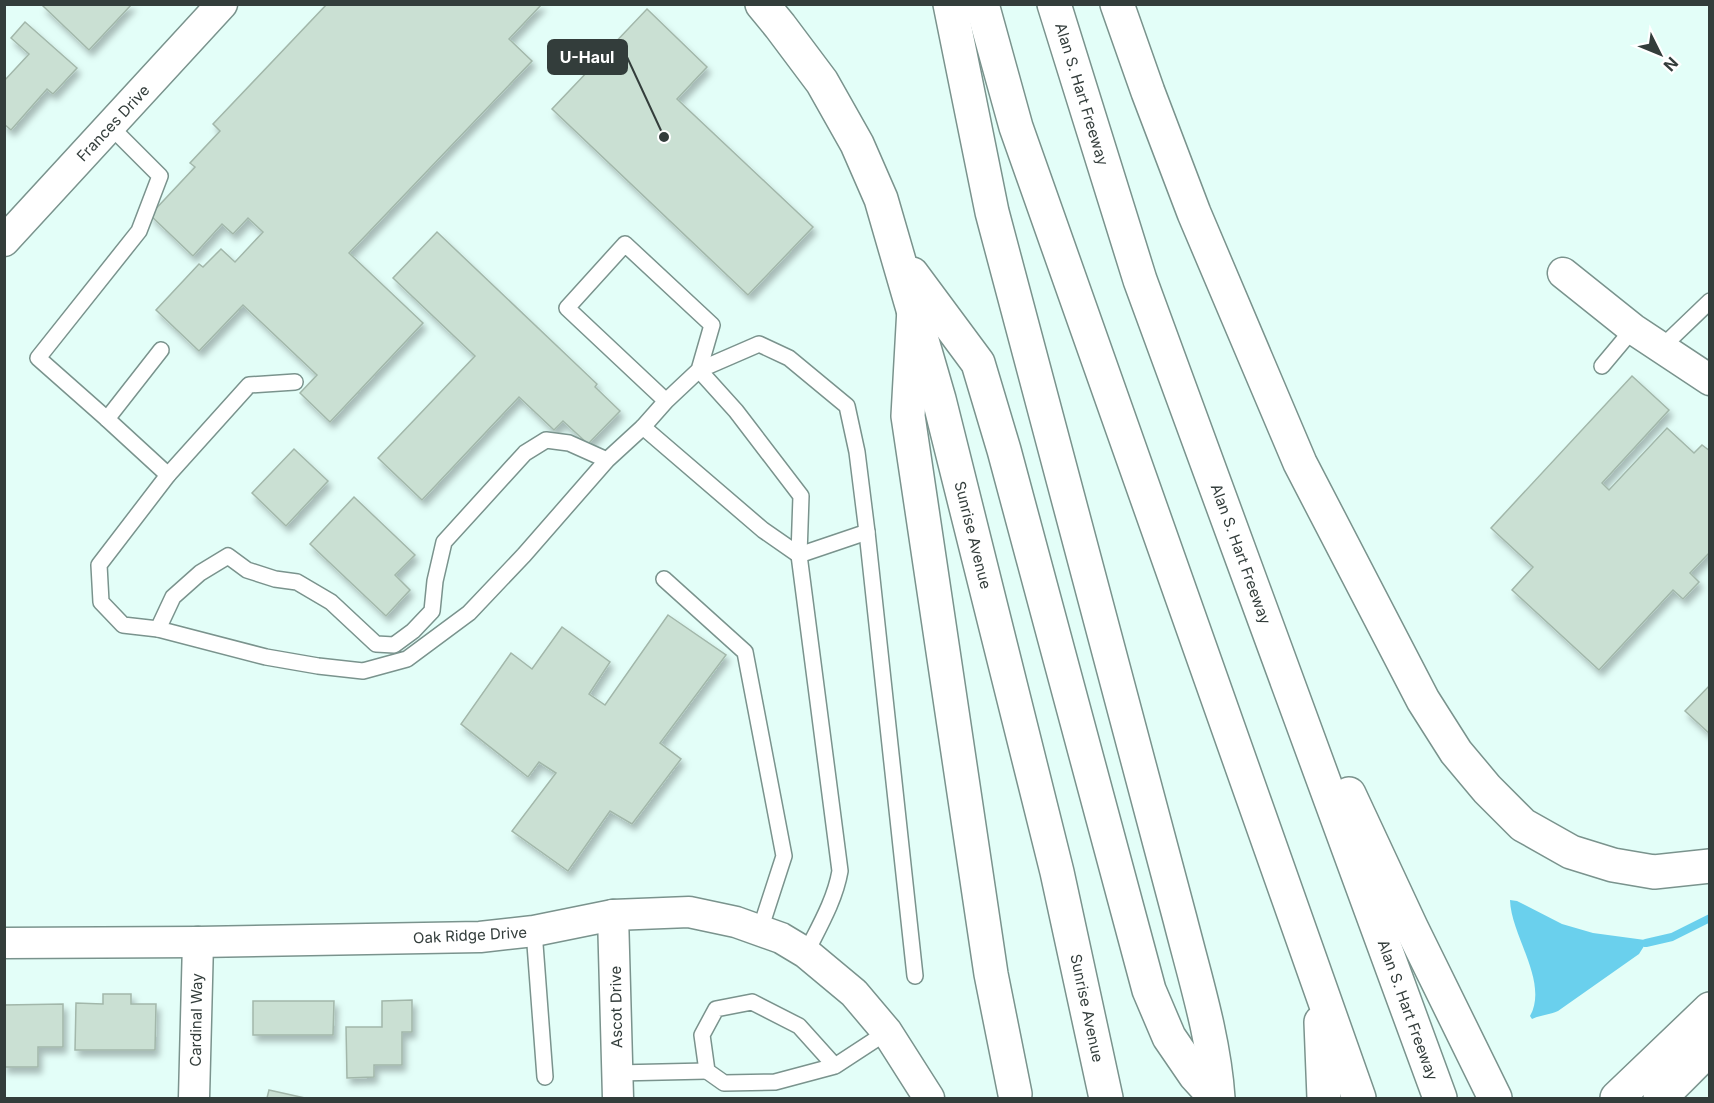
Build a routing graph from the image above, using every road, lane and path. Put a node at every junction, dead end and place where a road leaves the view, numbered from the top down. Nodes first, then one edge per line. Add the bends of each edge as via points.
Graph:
1 (222, 4) edge
2 (762, 4) edge
3 (950, 4) edge
4 (982, 4) edge
5 (1054, 4) edge
6 (1117, 4) edge
7 (110, 126) junction
8 (4, 241) edge
9 (899, 256) junction
10 (1563, 273) dead end
11 (1710, 301) edge
12 (914, 308) junction
13 (1633, 329) junction
14 (1661, 348) junction
15 (161, 350) dead end
16 (1602, 366) dead end
17 (699, 370) junction
18 (1710, 380) edge
19 (295, 382) dead end
20 (666, 401) junction
21 (107, 418) junction
22 (644, 427) junction
23 (607, 460) junction
24 (168, 475) junction
25 (867, 532) junction
26 (799, 555) junction
27 (1248, 575) junction
28 (664, 579) dead end
29 (158, 629) junction
30 (1710, 866) edge
31 (613, 915) junction
32 (760, 930) junction
33 (534, 931) junction
34 (198, 942) junction
35 (4, 943) edge
36 (806, 953) junction
37 (915, 976) dead end
38 (1320, 990) junction
39 (1710, 1010) edge
40 (887, 1032) junction
41 (1710, 1048) edge
42 (835, 1065) junction
43 (707, 1071) junction
44 (545, 1077) dead end
45 (618, 1086) edge
46 (1015, 1094) dead end
47 (194, 1098) edge
48 (929, 1098) edge
49 (1106, 1098) edge
50 (1217, 1098) edge
51 (1324, 1098) edge
52 (1359, 1098) edge
53 (1440, 1098) edge
54 (1495, 1098) edge
55 (1617, 1098) edge
56 (1660, 1098) edge

1 - 7 street, Frances Drive
2 - 9 main road, Sunrise Avenue via 822,82 857,144 881,199
3 - 50 main road via 992,212 1183,929
4 - 38 main road via 1020,138
5 - 27 main road, Alan S. Hart Freeway via 1140,280
6 - 30 main road via 1194,213 1300,463 1423,700 1456,752 1523,825 1571,852 1654,872
7 - 8 street, Frances Drive
7 - 21 lane via 160,176 139,231 38,358
9 - 12 main road, Sunrise Avenue
9 - 50 main road via 978,363 1149,990 1169,1037 1195,1075
10 - 13 street
11 - 14 lane
12 - 46 main road via 908,416 991,974
12 - 49 main road, Sunrise Avenue via 1057,872
13 - 14 street
13 - 16 lane
14 - 18 street
15 - 21 lane
17 - 20 lane
17 - 20 lane via 712,325 625,244 567,308
17 - 25 lane via 759,345 789,358 847,406
17 - 26 lane via 801,496
19 - 24 lane via 249,385
20 - 22 lane
21 - 24 lane
22 - 23 lane
22 - 26 lane via 763,530
23 - 29 lane via 469,613 407,659 363,671 318,666
23 - 29 lane via 569,443 546,440 525,453 444,542 432,611 394,645 376,644 331,602 297,582 247,570 228,556 200,573 173,597
24 - 29 lane via 99,565 101,602 123,625
25 - 26 lane
25 - 37 lane
26 - 36 lane via 840,871 838,886
27 - 53 main road, Alan S. Hart Freeway
27 - 54 main road
28 - 32 lane via 745,652 784,856
31 - 32 street, Oak Ridge Drive via 689,912
31 - 33 street, Oak Ridge Drive
31 - 45 street, Ascot Drive
32 - 36 street, Oak Ridge Drive
33 - 34 street, Oak Ridge Drive via 480,937
33 - 44 lane
34 - 35 street, Oak Ridge Drive
34 - 47 street, Cardinal Way
36 - 40 street, Oak Ridge Drive via 854,993
38 - 51 main road
38 - 52 main road
39 - 55 main road
40 - 42 lane
40 - 48 street, Oak Ridge Drive
41 - 56 main road
42 - 43 lane via 775,1082 724,1083
42 - 43 lane via 799,1026 752,1002 716,1009 702,1035
43 - 45 lane

